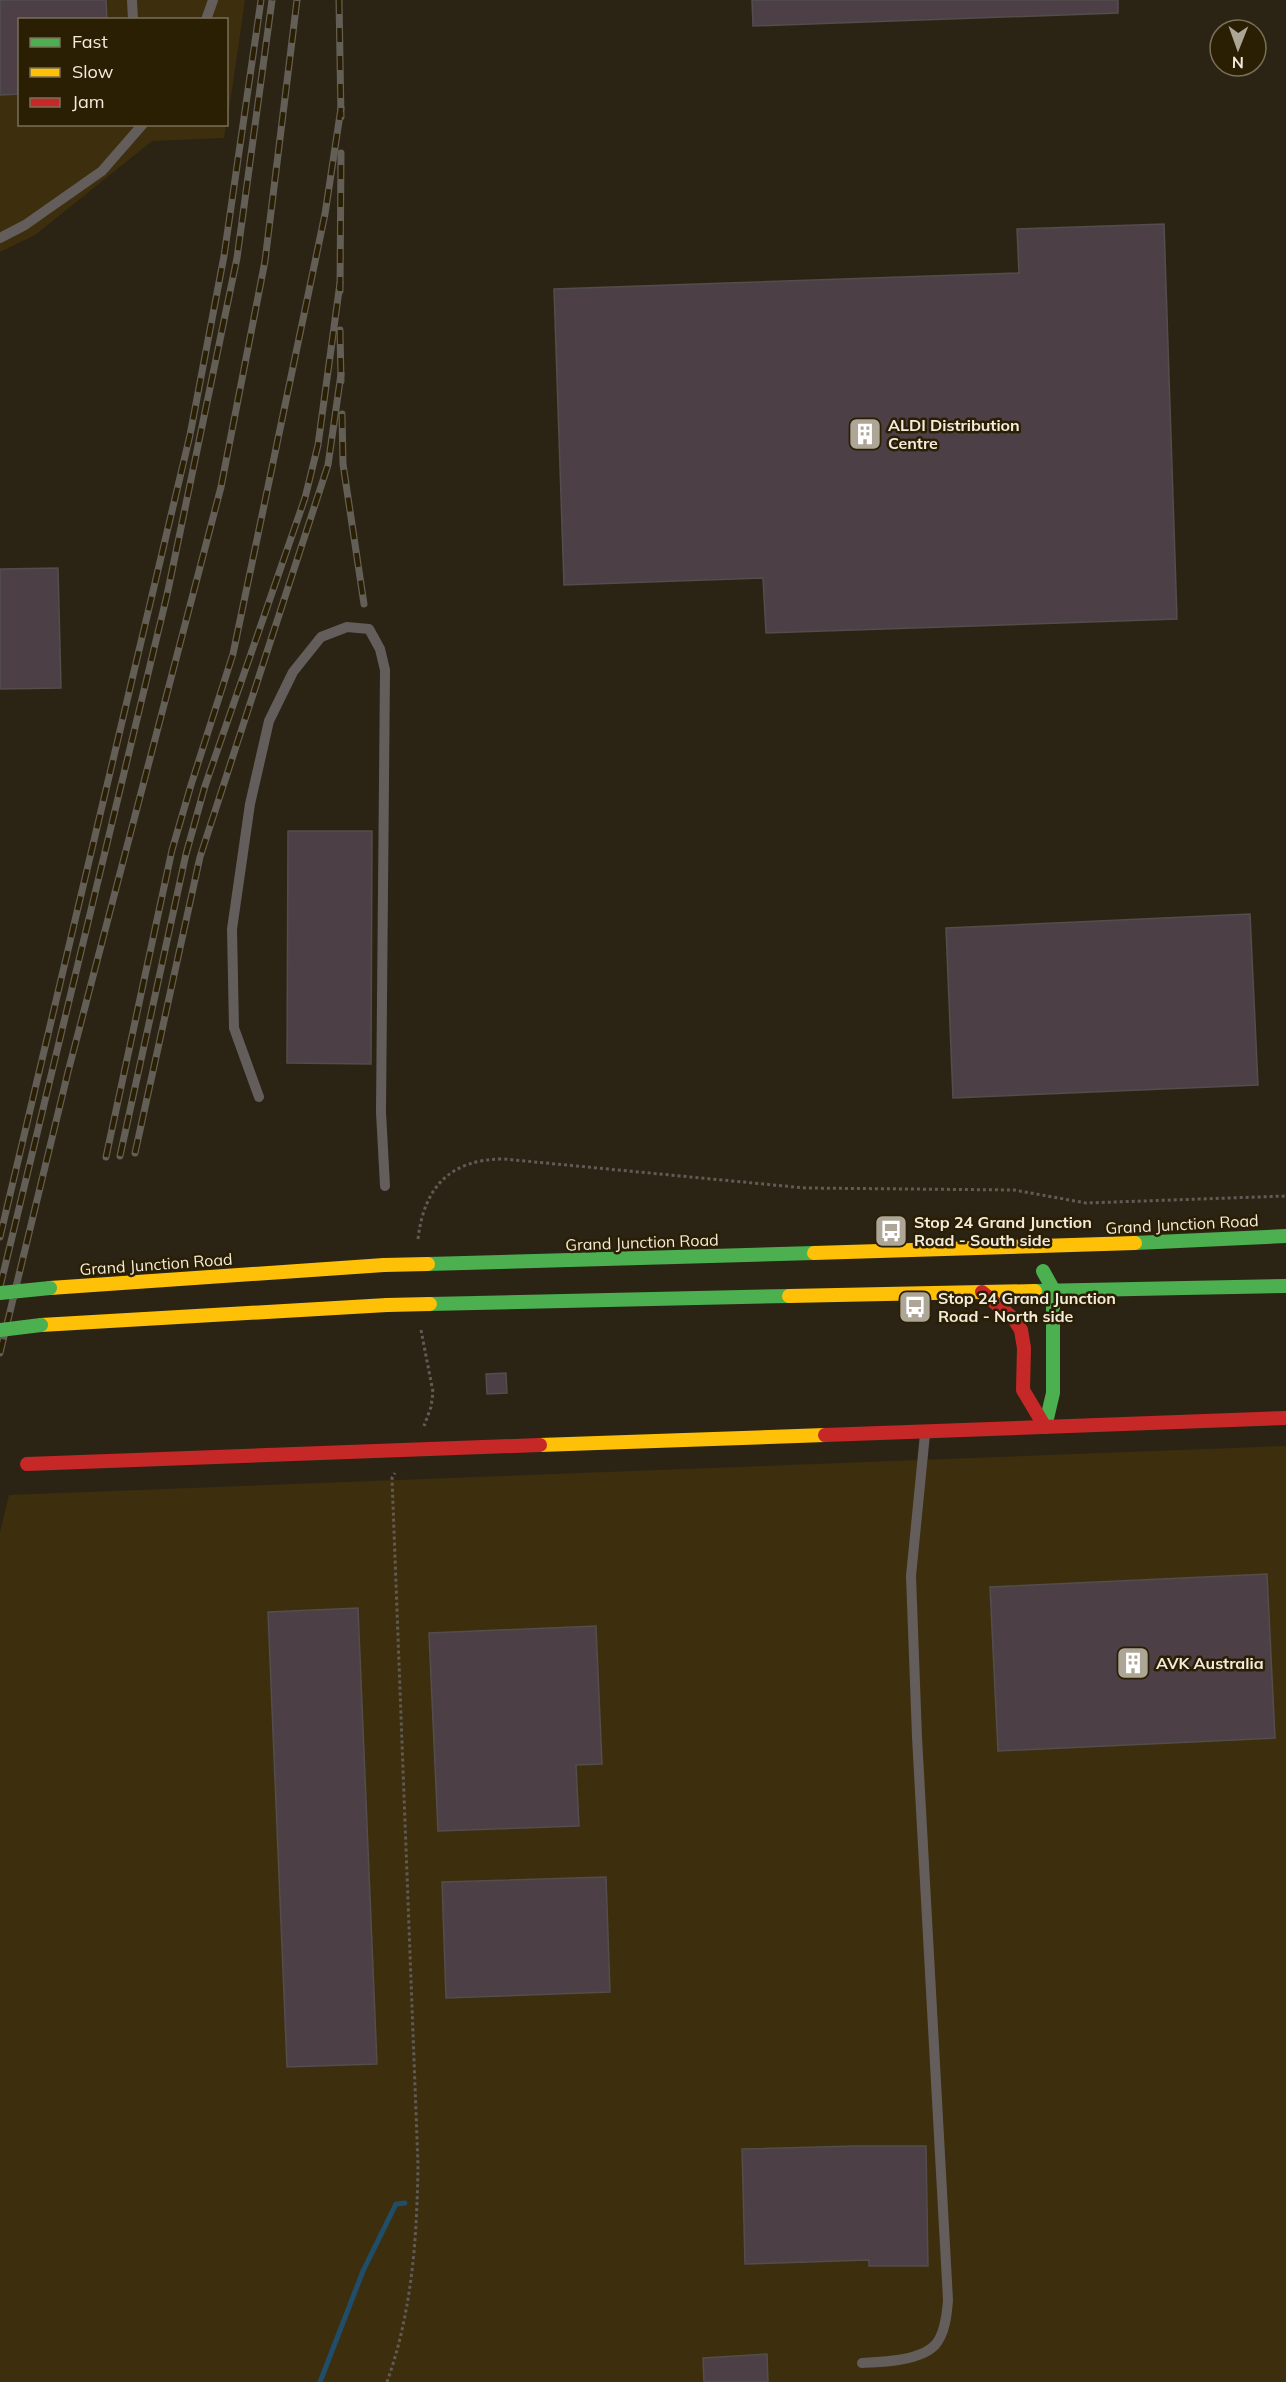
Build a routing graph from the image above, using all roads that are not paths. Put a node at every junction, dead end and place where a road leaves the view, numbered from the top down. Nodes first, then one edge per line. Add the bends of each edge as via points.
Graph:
1 (132, 0) edge
2 (213, 0) edge
3 (133, 18) edge
4 (207, 18) edge
5 (141, 126) edge
6 (0, 238) edge
7 (260, 1097) dead end
8 (385, 1186) dead end
9 (1282, 1233) edge
10 (1011, 1248) junction
11 (1286, 1286) edge
12 (1053, 1289) junction
13 (982, 1292) junction
14 (0, 1293) edge
15 (0, 1330) edge
16 (1286, 1418) edge
17 (1045, 1427) junction
18 (926, 1431) junction
19 (27, 1464) dead end
20 (862, 2363) dead end

1 - 3 lane
2 - 4 lane
5 - 6 lane via 102,171
7 - 8 lane via 234,1028 232,928 250,804 269,721 293,672 321,637 347,627 369,629 381,649 385,670 381,1112
9 - 10 main road, Grand Junction Road
10 - 12 main road via 1041,1267
10 - 14 main road, Grand Junction Road, bridge via 384,1265
11 - 12 main road
12 - 13 main road
12 - 17 main road via 1053,1393
13 - 15 main road, bridge via 387,1305
13 - 17 main road via 1014,1318 1021,1330 1023,1390
16 - 17 main road
17 - 18 main road
18 - 19 main road
18 - 20 lane via 911,1576 916,1737 948,2300 946,2320 935,2345 889,2362

